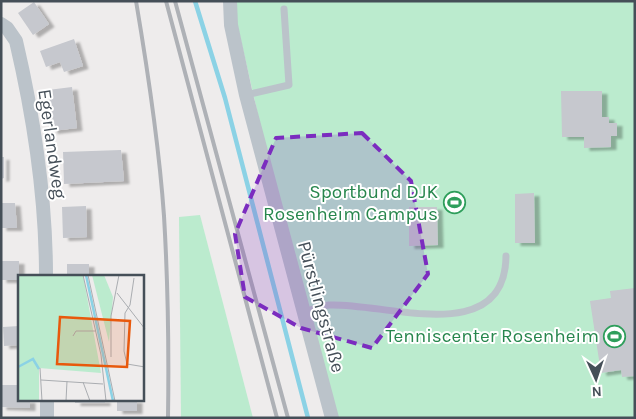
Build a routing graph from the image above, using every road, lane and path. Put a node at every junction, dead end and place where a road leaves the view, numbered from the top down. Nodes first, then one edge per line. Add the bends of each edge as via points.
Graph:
1 (230, 1) edge
2 (284, 9) dead end
3 (1, 24) edge
4 (246, 94) junction
5 (506, 256) dead end
6 (46, 275) edge
7 (302, 312) junction
8 (47, 402) edge
9 (47, 418) edge
10 (332, 418) edge

1 - 4 street, Pürstlingstraße via 231,25
2 - 4 lane via 289,85
3 - 6 street, Egerlandweg via 16,41 37,149
4 - 7 street, Pürstlingstraße
5 - 7 lane via 506,271 501,284 493,297 476,308 450,315 328,305
7 - 10 street, Pürstlingstraße
8 - 9 street

